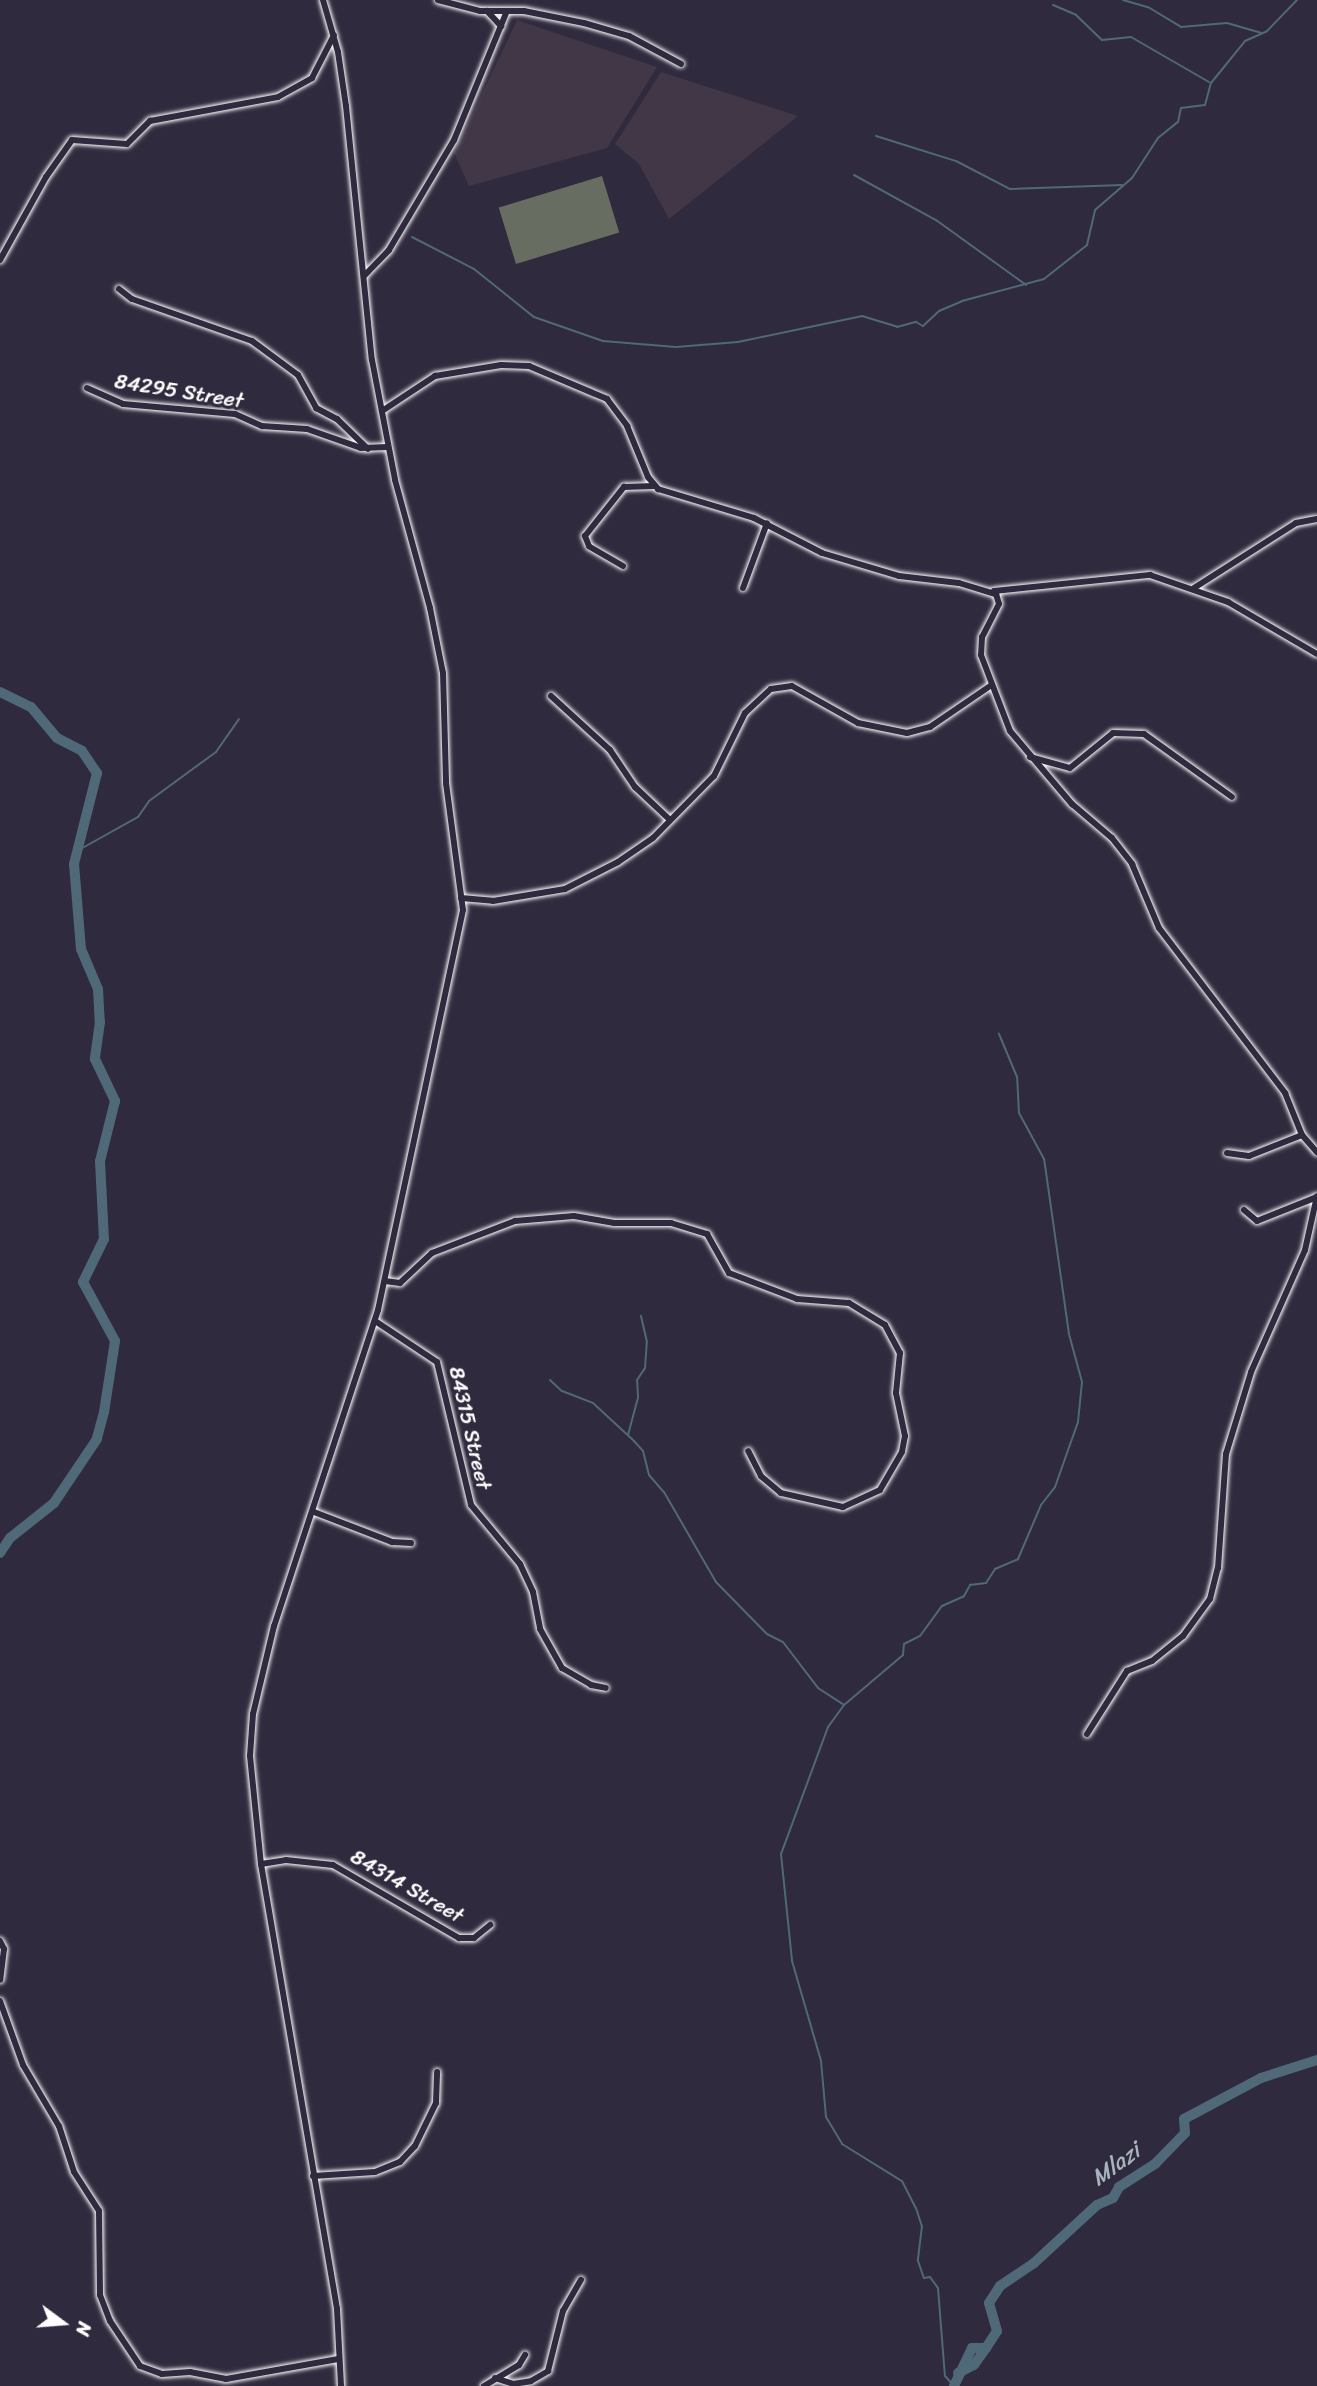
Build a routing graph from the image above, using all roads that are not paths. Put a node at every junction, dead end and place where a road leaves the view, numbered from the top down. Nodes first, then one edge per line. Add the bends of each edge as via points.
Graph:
1 (323, 0) edge
2 (438, 0) edge
3 (486, 11) junction
4 (507, 11) junction
5 (501, 26) junction
6 (334, 34) junction
7 (681, 64) dead end
8 (0, 260) edge
9 (364, 276) junction
10 (119, 289) dead end
11 (87, 388) dead end
12 (382, 411) junction
13 (388, 447) junction
14 (370, 450) junction
15 (654, 486) junction
16 (1317, 519) edge
17 (767, 523) junction
18 (623, 566) dead end
19 (743, 588) dead end
20 (1194, 588) junction
21 (988, 590) junction
22 (1317, 654) edge
23 (990, 686) junction
24 (551, 696) dead end
25 (1030, 757) junction
26 (1232, 797) dead end
27 (670, 820) junction
28 (461, 898) junction
29 (1302, 1135) junction
30 (1317, 1152) edge
31 (1227, 1153) dead end
32 (1317, 1197) edge
33 (1244, 1210) dead end
34 (385, 1281) junction
35 (375, 1321) junction
36 (748, 1451) dead end
37 (314, 1512) junction
38 (411, 1543) dead end
39 (606, 1688) dead end
40 (1087, 1734) dead end
41 (261, 1864) junction
42 (490, 1925) dead end
43 (0, 1941) edge
44 (0, 1980) edge
45 (0, 2001) edge
46 (437, 2072) dead end
47 (313, 2176) junction
48 (581, 2280) dead end
49 (525, 2355) dead end
50 (338, 2359) junction
51 (495, 2378) junction
52 (341, 2386) edge
53 (484, 2386) edge

1 - 6 street
2 - 3 street
3 - 4 street
3 - 5 street
4 - 5 street
4 - 7 street via 537,13 629,36
5 - 9 street via 454,140 389,250
6 - 8 street via 312,78 297,88 269,99 150,121 136,138 121,144 72,140
6 - 9 street
9 - 12 street
10 - 14 street via 132,299 252,341 298,375 316,408 337,419
11 - 14 street, 84295 Street via 123,404 235,414 262,426 307,429
12 - 13 street
12 - 15 street via 435,376 501,365 529,366 607,399 627,426
13 - 14 street, 84295 Street
13 - 28 street via 443,673 445,775
15 - 17 street
15 - 18 street via 624,487 586,536 589,546
16 - 20 street via 1296,523
17 - 19 street
17 - 21 street via 822,553 899,576
20 - 21 street via 1131,575 1097,584
20 - 22 street
21 - 23 street via 999,599 981,642
23 - 25 street via 1010,731
23 - 27 street via 930,727 907,733 858,723 793,686 771,689 745,713 714,776
24 - 27 street via 610,750 635,787
25 - 26 street via 1070,768 1114,733 1144,734
25 - 29 street via 1132,864 1158,928 1284,1093
27 - 28 street via 653,838 579,885 493,901
28 - 34 street via 461,926
29 - 30 street
29 - 31 street via 1249,1156
32 - 33 street via 1257,1221
32 - 40 street via 1305,1250 1251,1372 1226,1454 1218,1568 1210,1599 1184,1636 1153,1661 1127,1671
34 - 35 street
34 - 36 street via 400,1283 432,1253 515,1221 574,1216 614,1223 671,1223 707,1234 729,1273 797,1299 849,1303 885,1325 900,1353 896,1394 905,1436 902,1452 880,1490 844,1507 781,1493 761,1476
35 - 37 street
35 - 39 street, 84315 Street via 437,1362 471,1505 520,1564 533,1592 540,1629 562,1668
37 - 38 street via 392,1542
37 - 41 street via 274,1626 253,1714 250,1756
41 - 42 street, 84314 Street via 286,1860 333,1865 459,1938 474,1938
41 - 47 street
43 - 44 street via 4,1957
45 - 50 street via 23,2065 59,2126 74,2172 99,2211 100,2295 110,2320 140,2366 162,2375 190,2372 226,2379
46 - 47 street via 436,2103 415,2146 400,2162 375,2172
47 - 50 street via 337,2309
48 - 51 street via 559,2321 560,2336 548,2371 513,2384
49 - 51 street via 519,2365
50 - 52 street
51 - 53 street

